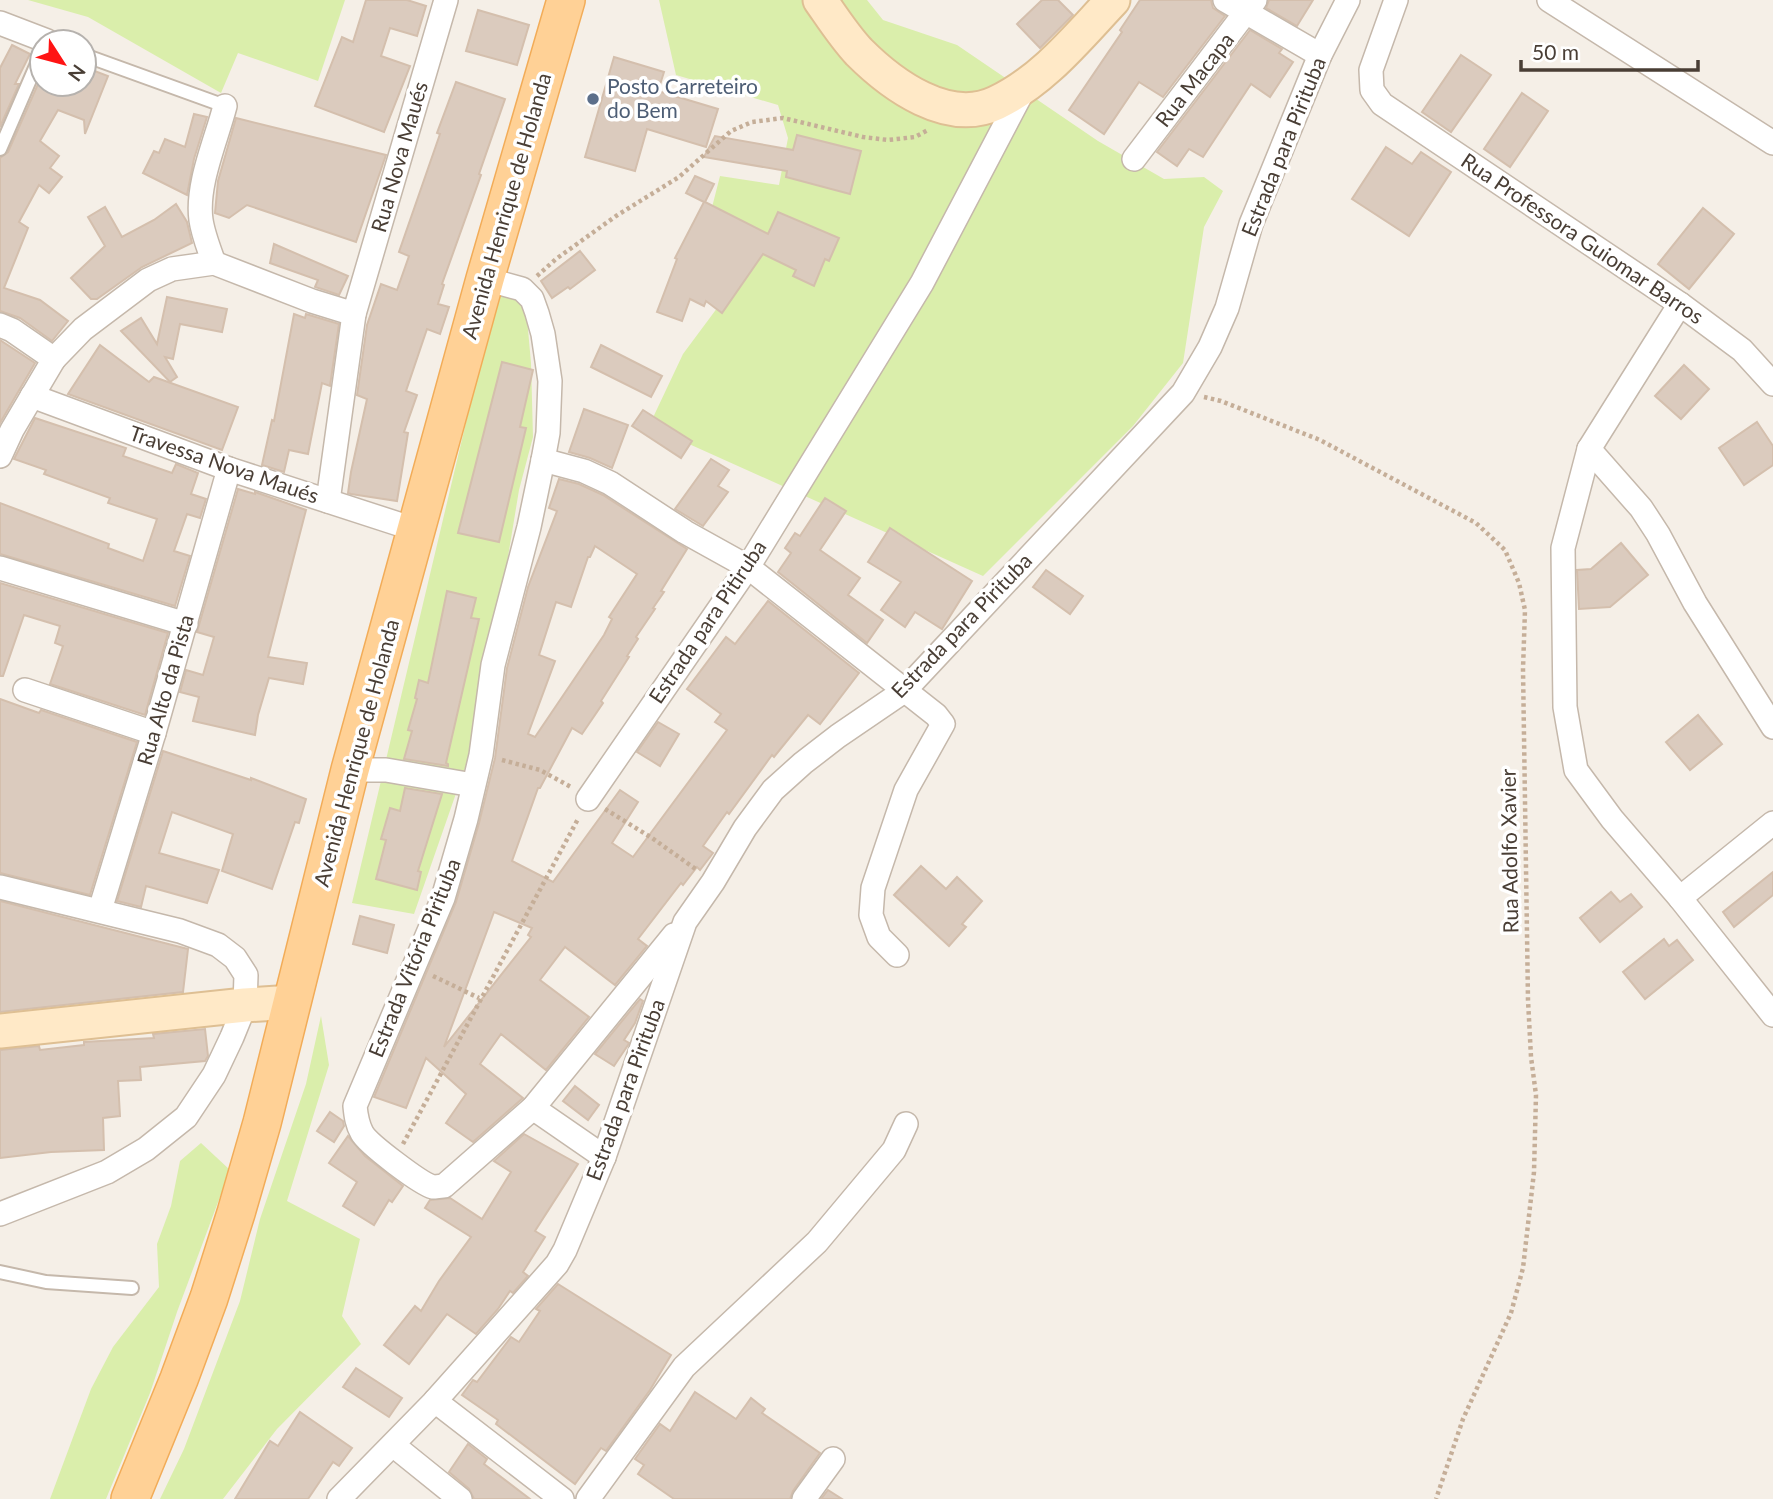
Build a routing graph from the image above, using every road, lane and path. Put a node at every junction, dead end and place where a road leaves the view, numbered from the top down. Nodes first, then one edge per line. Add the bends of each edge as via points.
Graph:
1 (446, 0) edge
2 (566, 0) edge
3 (820, 0) edge
4 (1113, 0) edge
5 (1224, 0) edge
6 (1348, 0) edge
7 (1396, 0) edge
8 (1549, 0) edge
9 (1251, 6) edge
10 (0, 23) edge
11 (28, 34) edge
12 (1320, 55) junction
13 (98, 60) edge
14 (28, 84) edge
15 (1027, 84) junction
16 (225, 106) joint
17 (962, 110) junction
18 (1773, 143) edge
19 (0, 149) edge
20 (1134, 159) dead end
21 (214, 262) junction
22 (485, 279) junction
23 (522, 289) junction
24 (1680, 304) junction
25 (354, 314) junction
26 (0, 325) edge
27 (54, 359) junction
28 (1773, 384) edge
29 (1183, 393) junction
30 (32, 396) junction
31 (1589, 449) junction
32 (0, 456) edge
33 (544, 460) junction
34 (229, 469) junction
35 (328, 501) junction
36 (417, 530) junction
37 (748, 567) junction
38 (0, 568) edge
39 (186, 624) junction
40 (25, 690) dead end
41 (904, 691) junction
42 (1773, 727) edge
43 (154, 733) junction
44 (481, 755) junction
45 (351, 770) junction
46 (473, 785) junction
47 (588, 799) junction
48 (1773, 823) edge
49 (713, 883) junction
50 (0, 887) edge
51 (1680, 898) junction
52 (100, 910) junction
53 (685, 922) junction
54 (897, 955) dead end
55 (413, 966) junction
56 (479, 998) junction
57 (293, 1002) junction
58 (245, 1004) junction
59 (1773, 1015) edge
60 (0, 1031) edge
61 (533, 1108) junction
62 (906, 1124) dead end
63 (604, 1157) junction
64 (394, 1161) junction
65 (0, 1214) edge
66 (0, 1272) edge
67 (132, 1288) dead end
68 (435, 1401) junction
69 (393, 1445) junction
70 (833, 1459) dead end
71 (130, 1499) edge
72 (339, 1499) edge
73 (460, 1499) edge
74 (562, 1499) edge
75 (588, 1499) edge
76 (804, 1499) edge
77 (1436, 1499) edge

1 - 25 street, Rua Nova Maués
2 - 22 main road, Avenida Henrique de Holanda
3 - 17 main road via 858,51 885,75 931,104
4 - 15 main road
5 - 9 street
6 - 12 street, Estrada para Pirituba
7 - 24 street, Rua Professora Guiomar Barros via 1371,70 1372,90 1381,104
8 - 18 street
9 - 12 street
9 - 20 street, Rua Macapa
10 - 11 street
12 - 29 street, Estrada para Pirituba via 1251,224 1227,308
13 - 16 lane
14 - 19 lane
15 - 17 main road via 994,104
15 - 37 street, Estrada para Pitiruba via 922,284
16 - 21 street via 200,205
17 - 23 path via 915,137 888,140 783,118 752,122 732,131 679,177 616,216
21 - 25 street
21 - 27 street via 172,269 148,280 83,329
22 - 23 street
22 - 36 main road, Avenida Henrique de Holanda
23 - 33 street, Estrada Vitória Pirituba via 537,313 550,381
24 - 28 street, Rua Professora Guiomar Barros via 1742,350
24 - 31 street
25 - 35 street, Rua Nova Maués
26 - 27 street
27 - 30 street
29 - 41 street, Estrada para Pirituba
29 - 77 path, Rua Adolfo Xavier via 1221,401 1320,440 1476,523 1506,550 1519,583 1525,610 1534,1172 1523,1268 1511,1313 1463,1419
30 - 32 street
30 - 34 street, Travessa Nova Maués
31 - 42 street via 1642,508
31 - 51 street via 1563,548 1565,707 1576,769
33 - 37 street via 610,483
33 - 44 street, Estrada Vitória Pirituba via 493,665
34 - 35 street, Travessa Nova Maués
34 - 39 street, Rua Alto da Pista
35 - 36 street, Travessa Nova Maués
36 - 45 main road, Avenida Henrique de Holanda
37 - 41 street
37 - 47 street, Estrada para Pitiruba
38 - 39 street
39 - 43 street, Rua Alto da Pista
40 - 43 street
41 - 49 street, Estrada para Pirituba via 838,736 773,790
41 - 54 street via 943,724 906,790 873,888 871,915 879,937
43 - 52 street, Rua Alto da Pista
44 - 46 street, Estrada Vitória Pirituba
44 - 47 path via 540,770
45 - 46 street via 386,770
45 - 57 main road, Avenida Henrique de Holanda
46 - 55 street, Estrada Vitória Pirituba via 443,898
47 - 49 path
47 - 56 path
48 - 51 street
49 - 53 street, Estrada para Pirituba
50 - 52 street
51 - 59 street
52 - 58 street via 218,945 236,958 246,975
53 - 61 street, Estrada Vitória Pirituba
53 - 63 street, Estrada para Pirituba
55 - 56 path
55 - 64 street, Estrada Vitória Pirituba via 355,1106 361,1131 374,1148
56 - 64 path
57 - 58 main road
57 - 71 main road, Avenida Henrique de Holanda via 209,1298
58 - 60 main road
58 - 65 street via 214,1075 186,1117 107,1172
61 - 63 street
61 - 64 street, Estrada Vitória Pirituba via 444,1186 433,1186
62 - 75 street via 894,1150 817,1242 684,1367
63 - 68 street, Estrada para Pirituba via 557,1264
66 - 67 lane via 46,1282
68 - 69 street, Estrada para Pirituba
68 - 74 street
69 - 72 street, Estrada para Pirituba
69 - 73 street
70 - 76 street

